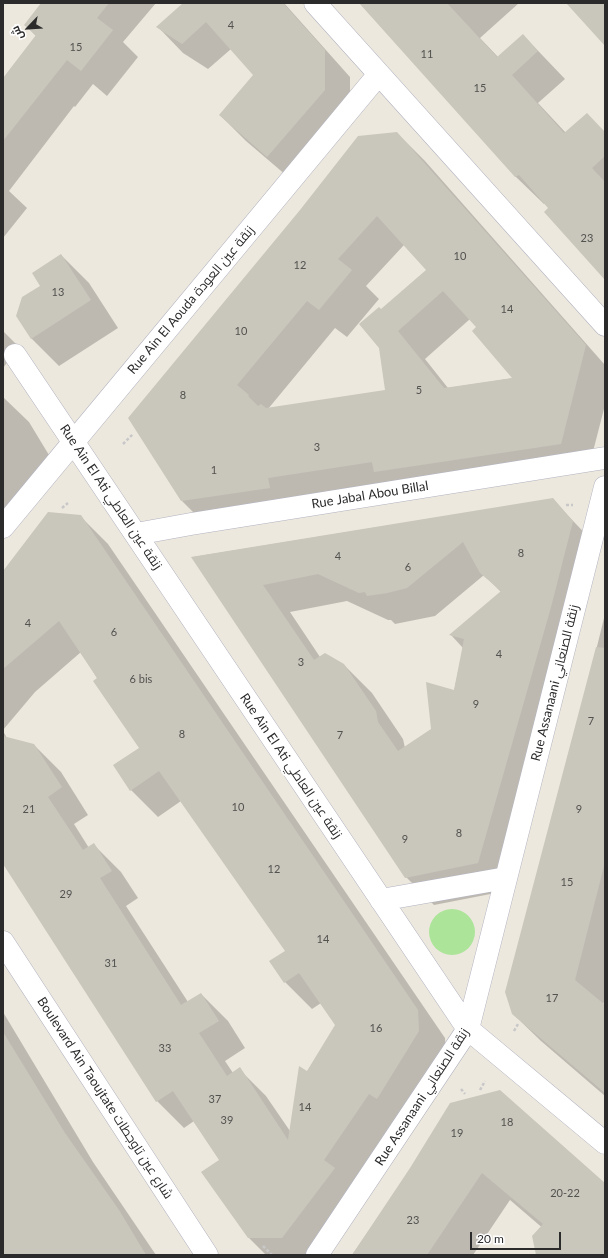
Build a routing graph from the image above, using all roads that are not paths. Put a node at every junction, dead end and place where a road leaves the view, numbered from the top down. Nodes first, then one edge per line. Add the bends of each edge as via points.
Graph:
1 (315, 3) edge
2 (379, 74) junction
3 (605, 325) edge
4 (15, 355) dead end
5 (74, 441) junction
6 (605, 458) edge
7 (605, 487) edge
8 (3, 527) edge
9 (136, 534) junction
10 (506, 878) junction
11 (381, 900) junction
12 (3, 942) edge
13 (468, 1029) junction
14 (605, 1143) edge
15 (207, 1255) edge
16 (317, 1255) edge

1 - 2 street
2 - 3 street
2 - 5 street, Rue Ain El Aouda زنقة عين العودة
4 - 5 street, Rue Ain El Ati زنقة عين العاطي
5 - 8 street, Rue Ain El Aouda زنقة عين العودة
5 - 9 street, Rue Ain El Ati زنقة عين العاطي
6 - 9 street, Rue Jabal Abou Billal
7 - 10 street, Rue Assanaani زنقة الصنعاني
9 - 11 street, Rue Ain El Ati زنقة عين العاطي
10 - 11 street
10 - 13 street, Rue Assanaani زنقة الصنعاني
11 - 13 street, Rue Ain El Ati زنقة عين العاطي
12 - 15 street, Boulevard Ain Taoujtate شارع عين تاوجطات
13 - 14 street, Rue Ain El Ati زنقة عين العاطي
13 - 16 street, Rue Assanaani زنقة الصنعاني

